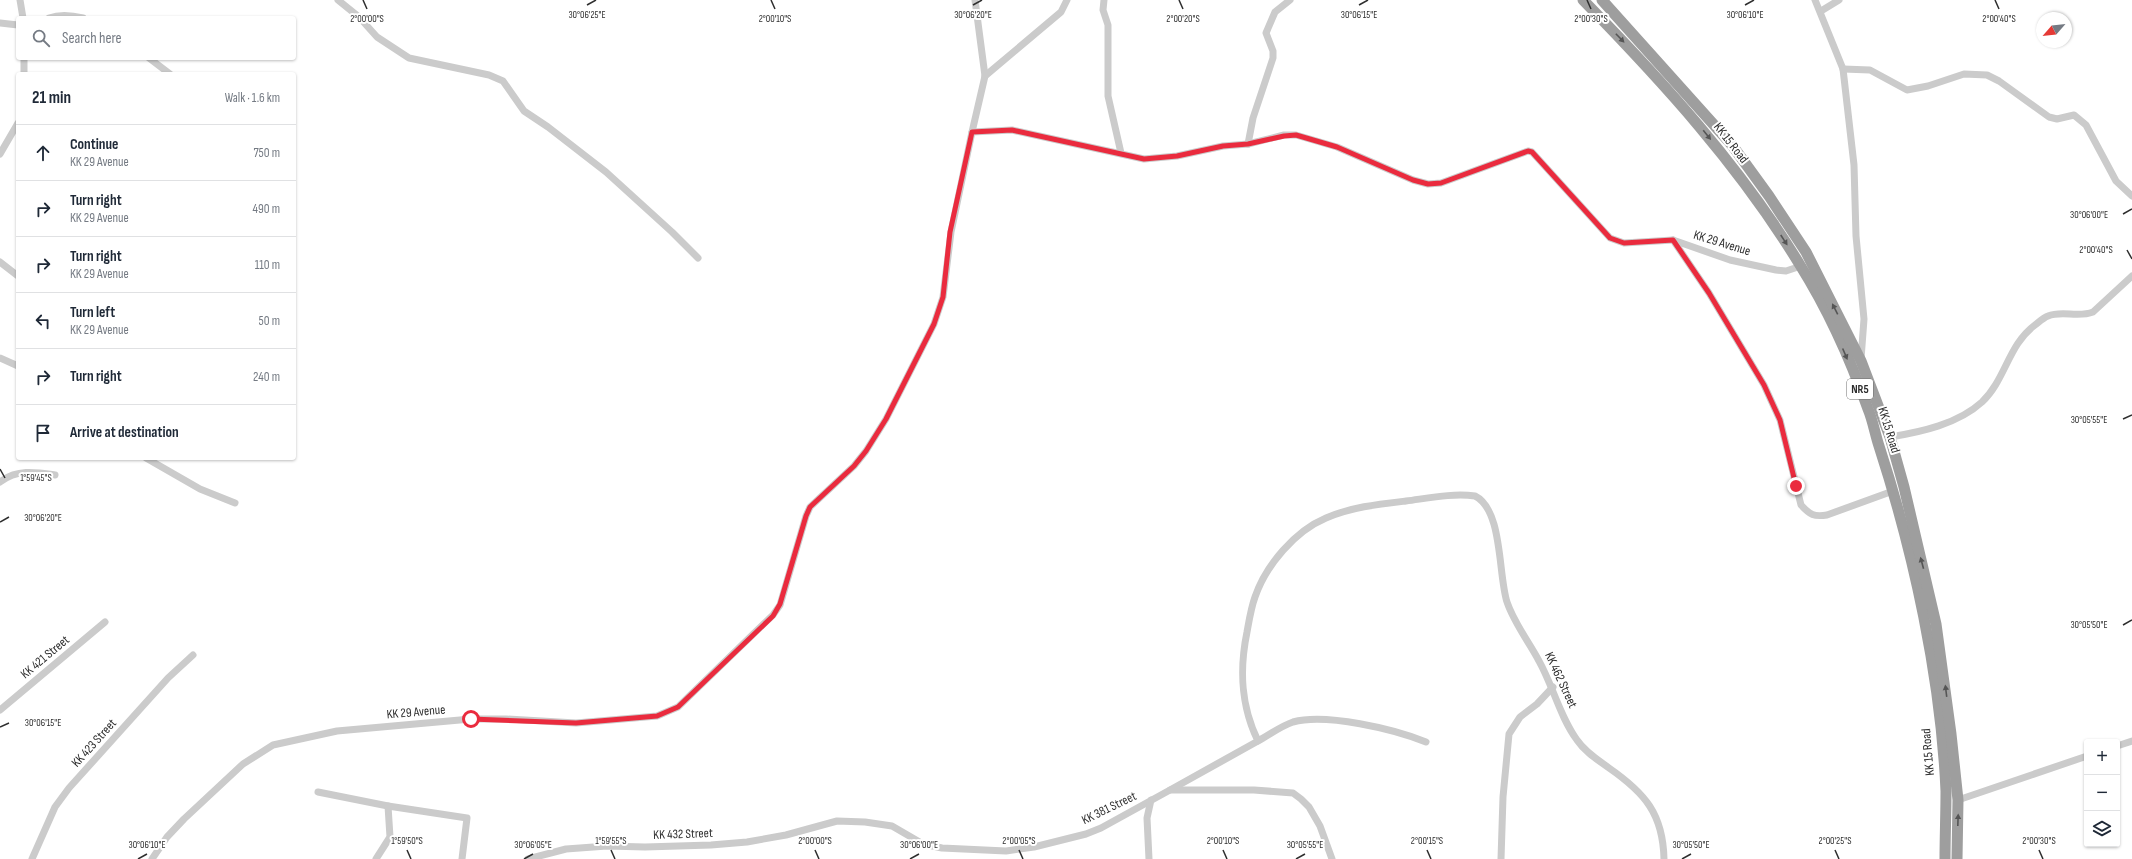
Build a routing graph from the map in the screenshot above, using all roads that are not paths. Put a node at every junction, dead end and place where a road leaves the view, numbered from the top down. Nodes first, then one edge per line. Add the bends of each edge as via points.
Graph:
1 (20, 0) edge
2 (338, 0) edge
3 (976, 0) edge
4 (1067, 0) edge
5 (1104, 0) edge
6 (1290, 0) edge
7 (1583, 0) edge
8 (1602, 0) edge
9 (1815, 0) edge
10 (1839, 0) edge
11 (1821, 11) junction
12 (23, 16) edge
13 (55, 16) edge
14 (76, 16) edge
15 (0, 23) edge
16 (16, 25) edge
17 (24, 60) edge
18 (152, 60) edge
19 (1843, 69) junction
20 (24, 72) edge
21 (167, 72) edge
22 (985, 76) junction
23 (16, 127) edge
24 (972, 132) junction
25 (1248, 144) junction
26 (1121, 153) junction
27 (0, 154) edge
28 (2132, 196) edge
29 (1673, 240) junction
30 (698, 258) dead end
31 (0, 262) edge
32 (1801, 266) junction
33 (16, 274) edge
34 (2132, 276) edge
35 (0, 358) edge
36 (1861, 361) junction
37 (16, 365) edge
38 (1890, 437) junction
39 (149, 460) edge
40 (55, 475) dead end
41 (1, 478) edge
42 (1904, 487) junction
43 (1893, 491) junction
44 (235, 503) dead end
45 (105, 622) dead end
46 (193, 655) dead end
47 (1553, 687) junction
48 (0, 710) edge
49 (1258, 741) junction
50 (2132, 741) edge
51 (1426, 742) dead end
52 (2120, 745) edge
53 (2084, 757) edge
54 (1170, 790) junction
55 (318, 792) dead end
56 (1151, 800) junction
57 (1958, 800) junction
58 (388, 806) junction
59 (837, 821) joint
60 (32, 859) edge
61 (152, 859) edge
62 (376, 859) edge
63 (462, 859) edge
64 (528, 859) edge
65 (1149, 859) edge
66 (1332, 859) edge
67 (1500, 859) edge
68 (1664, 859) edge
69 (1945, 859) edge
70 (1956, 859) edge

1 - 12 street
2 - 30 street via 359,17 377,37 409,58 493,76 503,81 524,112 554,131 606,172
3 - 22 street
4 - 22 street via 1061,12
5 - 26 street via 1103,10 1108,25 1108,96
6 - 25 street via 1275,12 1266,33 1273,58 1253,118
7 -> 32 highway, KK 15 Road / NR5 via 1704,131 1757,199
36 -> 8 highway, KK 15 Road / NR5 via 1806,252 1769,196 1732,145
9 - 11 street
10 - 11 street
11 - 19 street
13 - 14 street
15 - 16 street
17 - 20 street
18 - 21 street
19 - 28 street via 1870,70 1907,90 1964,74 1987,75 2049,117 2057,119 2074,115 2081,119 2116,181
19 - 36 street via 1854,165 1856,236 1864,319
22 - 24 street
23 - 27 street
24 - 26 street, KK 29 Avenue via 1012,130
24 - 61 street, KK 29 Avenue via 950,232 943,297 934,324 886,419 854,466 810,507 780,604 773,616 678,707 657,716 576,723 471,719 337,731 273,745 243,764 184,819
25 - 26 street, KK 29 Avenue via 1144,159
25 - 29 street, KK 29 Avenue via 1284,136 1304,137 1337,147 1428,184 1441,183 1528,151 1532,152 1610,238 1624,243
29 - 32 street, KK 29 Avenue via 1730,260 1776,270
29 - 43 street via 1709,293 1764,385 1780,420 1802,505 1809,514 1816,517 1827,515
31 - 33 street
32 -> 43 highway, KK 15 Road / NR5 via 1842,345 1869,409
34 - 38 street via 2093,312 2085,316 2047,316 2027,331 2016,343 1995,385 1976,406 1926,431
35 - 37 street
36 - 38 highway, KK 15 Road / NR5
38 - 42 highway, KK 15 Road / NR5
39 - 44 street via 200,489
40 - 41 street via 19,472
42 - 43 highway
57 -> 42 highway, KK 15 Road / NR5 via 1936,624
43 - 69 highway, KK 15 Road / NR5 via 1918,592 1934,685 1946,791
45 - 48 street, KK 421 Street
46 - 60 street, KK 423 Street via 168,678 69,788 55,807
47 - 49 street, KK 462 Street via 1507,602 1494,525 1490,510 1482,499 1468,495 1391,502 1347,511 1315,523 1286,547 1273,563 1255,597 1243,649 1244,701 1248,722
47 - 67 street via 1520,717 1509,734
47 - 68 street, KK 462 Street via 1577,741 1649,804 1661,826
49 - 51 street via 1291,723 1314,720 1369,726
49 - 54 street
50 - 52 street
53 - 57 street
54 - 56 street, KK 381 Street
54 - 66 street, KK 381 Street via 1254,790 1293,794 1309,807 1320,826
55 - 58 street
56 - 59 street, KK 381 Street via 1086,834 1006,851 942,848 923,844 892,826
56 - 65 street via 1147,818
70 -> 57 highway, KK 15 Road / NR5
58 - 62 street via 390,837
58 - 63 street via 467,818
59 - 64 street, KK 432 Street via 786,836 747,842 696,846 607,846 566,849

